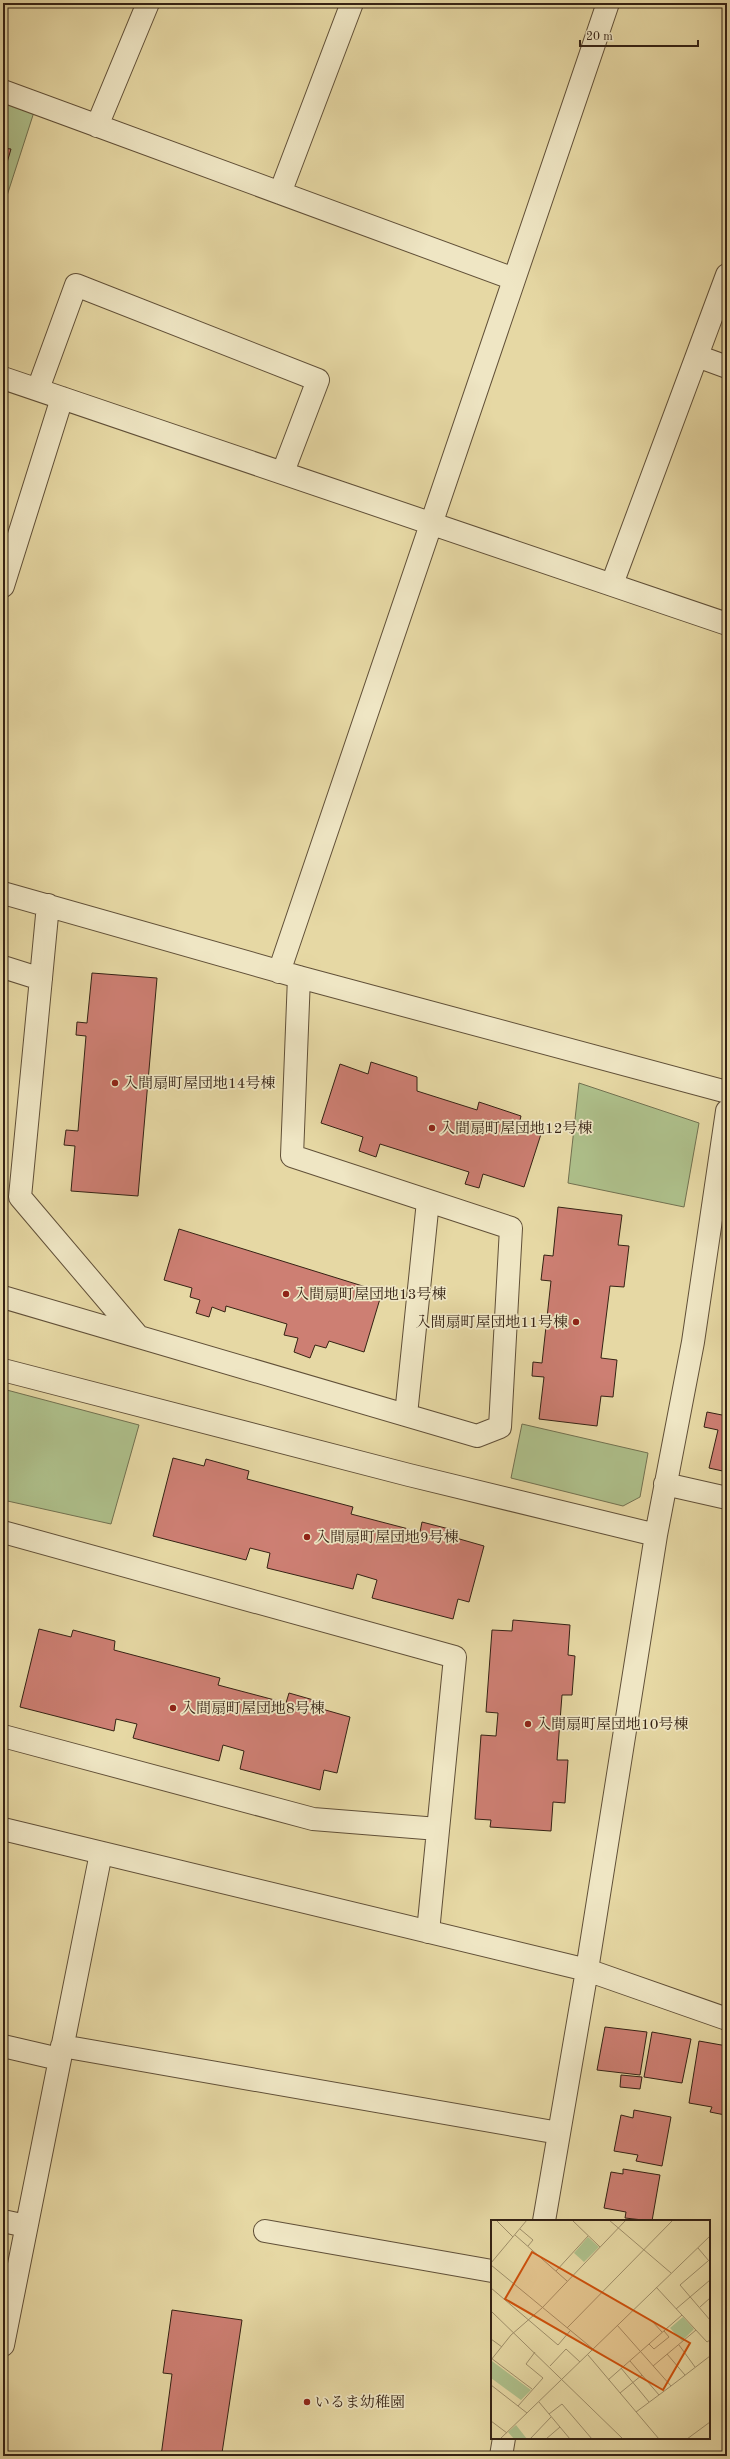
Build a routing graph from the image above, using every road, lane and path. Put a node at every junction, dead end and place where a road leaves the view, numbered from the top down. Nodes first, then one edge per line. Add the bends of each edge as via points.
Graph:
1 (148, 3) edge
2 (352, 3) edge
3 (608, 3) edge
4 (3, 91) edge
5 (98, 126) junction
6 (280, 193) junction
7 (727, 275) edge
8 (514, 279) junction
9 (697, 356) junction
10 (727, 368) edge
11 (3, 378) edge
12 (38, 389) junction
13 (62, 398) junction
14 (283, 472) junction
15 (432, 522) junction
16 (612, 584) junction
17 (3, 586) edge
18 (727, 624) edge
19 (3, 893) edge
20 (48, 906) junction
21 (3, 967) edge
22 (289, 975) junction
23 (41, 978) junction
24 (727, 1092) edge
25 (727, 1112) edge
26 (428, 1201) junction
27 (3, 1296) edge
28 (138, 1336) junction
29 (3, 1370) edge
30 (406, 1414) junction
31 (665, 1484) junction
32 (727, 1498) edge
33 (3, 1532) edge
34 (656, 1535) junction
35 (3, 1736) edge
36 (3, 1829) edge
37 (438, 1829) junction
38 (101, 1853) junction
39 (428, 1932) junction
40 (587, 1970) junction
41 (727, 2019) edge
42 (3, 2046) edge
43 (61, 2053) junction
44 (559, 2133) junction
45 (544, 2220) edge
46 (3, 2222) edge
47 (26, 2226) junction
48 (265, 2231) dead end
49 (491, 2271) edge
50 (3, 2345) edge
51 (504, 2439) edge
52 (501, 2456) edge

1 - 5 street
2 - 6 street
3 - 8 street
4 - 5 street
5 - 6 street
6 - 8 street
7 - 9 street
8 - 15 street
9 - 10 street
9 - 16 street
11 - 12 street
12 - 13 street
12 - 14 street via 76,284 318,380
13 - 14 street
13 - 17 street
14 - 15 street
15 - 16 street
15 - 22 street
16 - 18 street
19 - 20 street
20 - 22 street
20 - 23 street
21 - 23 street
22 - 24 street
22 - 26 street via 292,1156
23 - 28 street via 20,1196
25 - 31 street via 693,1342
26 - 30 street
26 - 30 street via 511,1228 500,1427 477,1436
27 - 28 street
28 - 30 street
29 - 34 street via 409,1475
31 - 32 street
31 - 34 street
33 - 37 street via 454,1658
34 - 40 street
35 - 37 street via 312,1819
36 - 38 street
37 - 39 street
38 - 39 street
38 - 43 street
39 - 40 street
40 - 41 street
40 - 44 street
42 - 43 street
43 - 44 street
43 - 47 street
44 - 45 street
46 - 47 street
47 - 50 street
48 - 49 street
51 - 52 street

